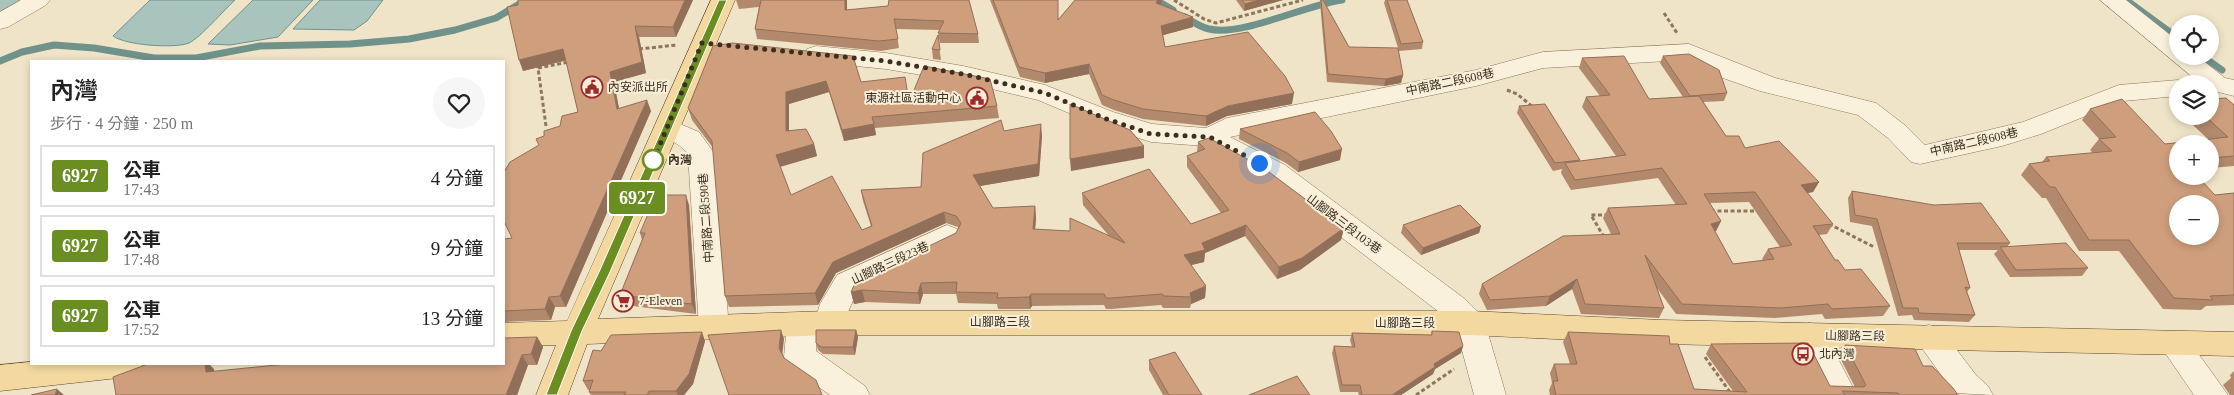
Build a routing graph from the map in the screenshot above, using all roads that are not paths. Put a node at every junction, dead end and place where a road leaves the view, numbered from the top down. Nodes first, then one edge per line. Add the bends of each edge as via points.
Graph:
1 (38, 0) edge
2 (723, 0) edge
3 (2112, 0) edge
4 (0, 22) edge
5 (702, 43) junction
6 (730, 46) edge
7 (2169, 47) edge
8 (796, 52) edge
9 (2193, 65) edge
10 (2220, 86) edge
11 (2169, 89) edge
12 (668, 128) junction
13 (1210, 137) junction
14 (947, 236) edge
15 (815, 323) junction
16 (1470, 323) junction
17 (714, 327) junction
18 (577, 331) junction
19 (505, 335) edge
20 (1810, 335) junction
21 (1929, 337) junction
22 (2174, 344) junction
23 (2234, 344) edge
24 (118, 365) edge
25 (0, 378) edge
26 (552, 395) edge
27 (854, 395) edge
28 (1490, 395) edge
29 (1841, 395) edge
30 (1977, 395) edge
31 (2212, 395) edge

1 - 4 lane
2 - 5 main road
3 - 7 lane
5 - 6 lane
5 - 12 main road
8 - 13 lane, 中南路二段608巷 via 886,61 963,74 1045,93 1151,134
9 - 10 lane
11 - 13 lane, 中南路二段608巷 via 2119,93 2032,128 1920,155 1867,109 1769,85 1689,52 1543,60 1476,78 1227,127
12 - 17 lane, 中南路二段590巷 via 690,138 701,153
12 - 18 main road
13 - 16 lane, 山腳路三段103巷 via 1275,172 1454,307
14 - 15 lane, 山腳路三段23巷 via 847,283 835,304
15 - 16 main road, 山腳路三段
15 - 17 main road, 山腳路三段
15 - 27 lane, 山腳路三段23巷 via 800,357
16 - 20 main road, 山腳路三段
16 - 28 lane
17 - 18 main road, 山腳路三段
18 - 19 main road, 山腳路三段
18 - 26 main road
20 - 21 main road, 山腳路三段
20 - 29 lane
21 - 22 main road, 山腳路三段
21 - 30 lane
22 - 23 main road, 山腳路三段
22 - 31 lane
24 - 25 main road

